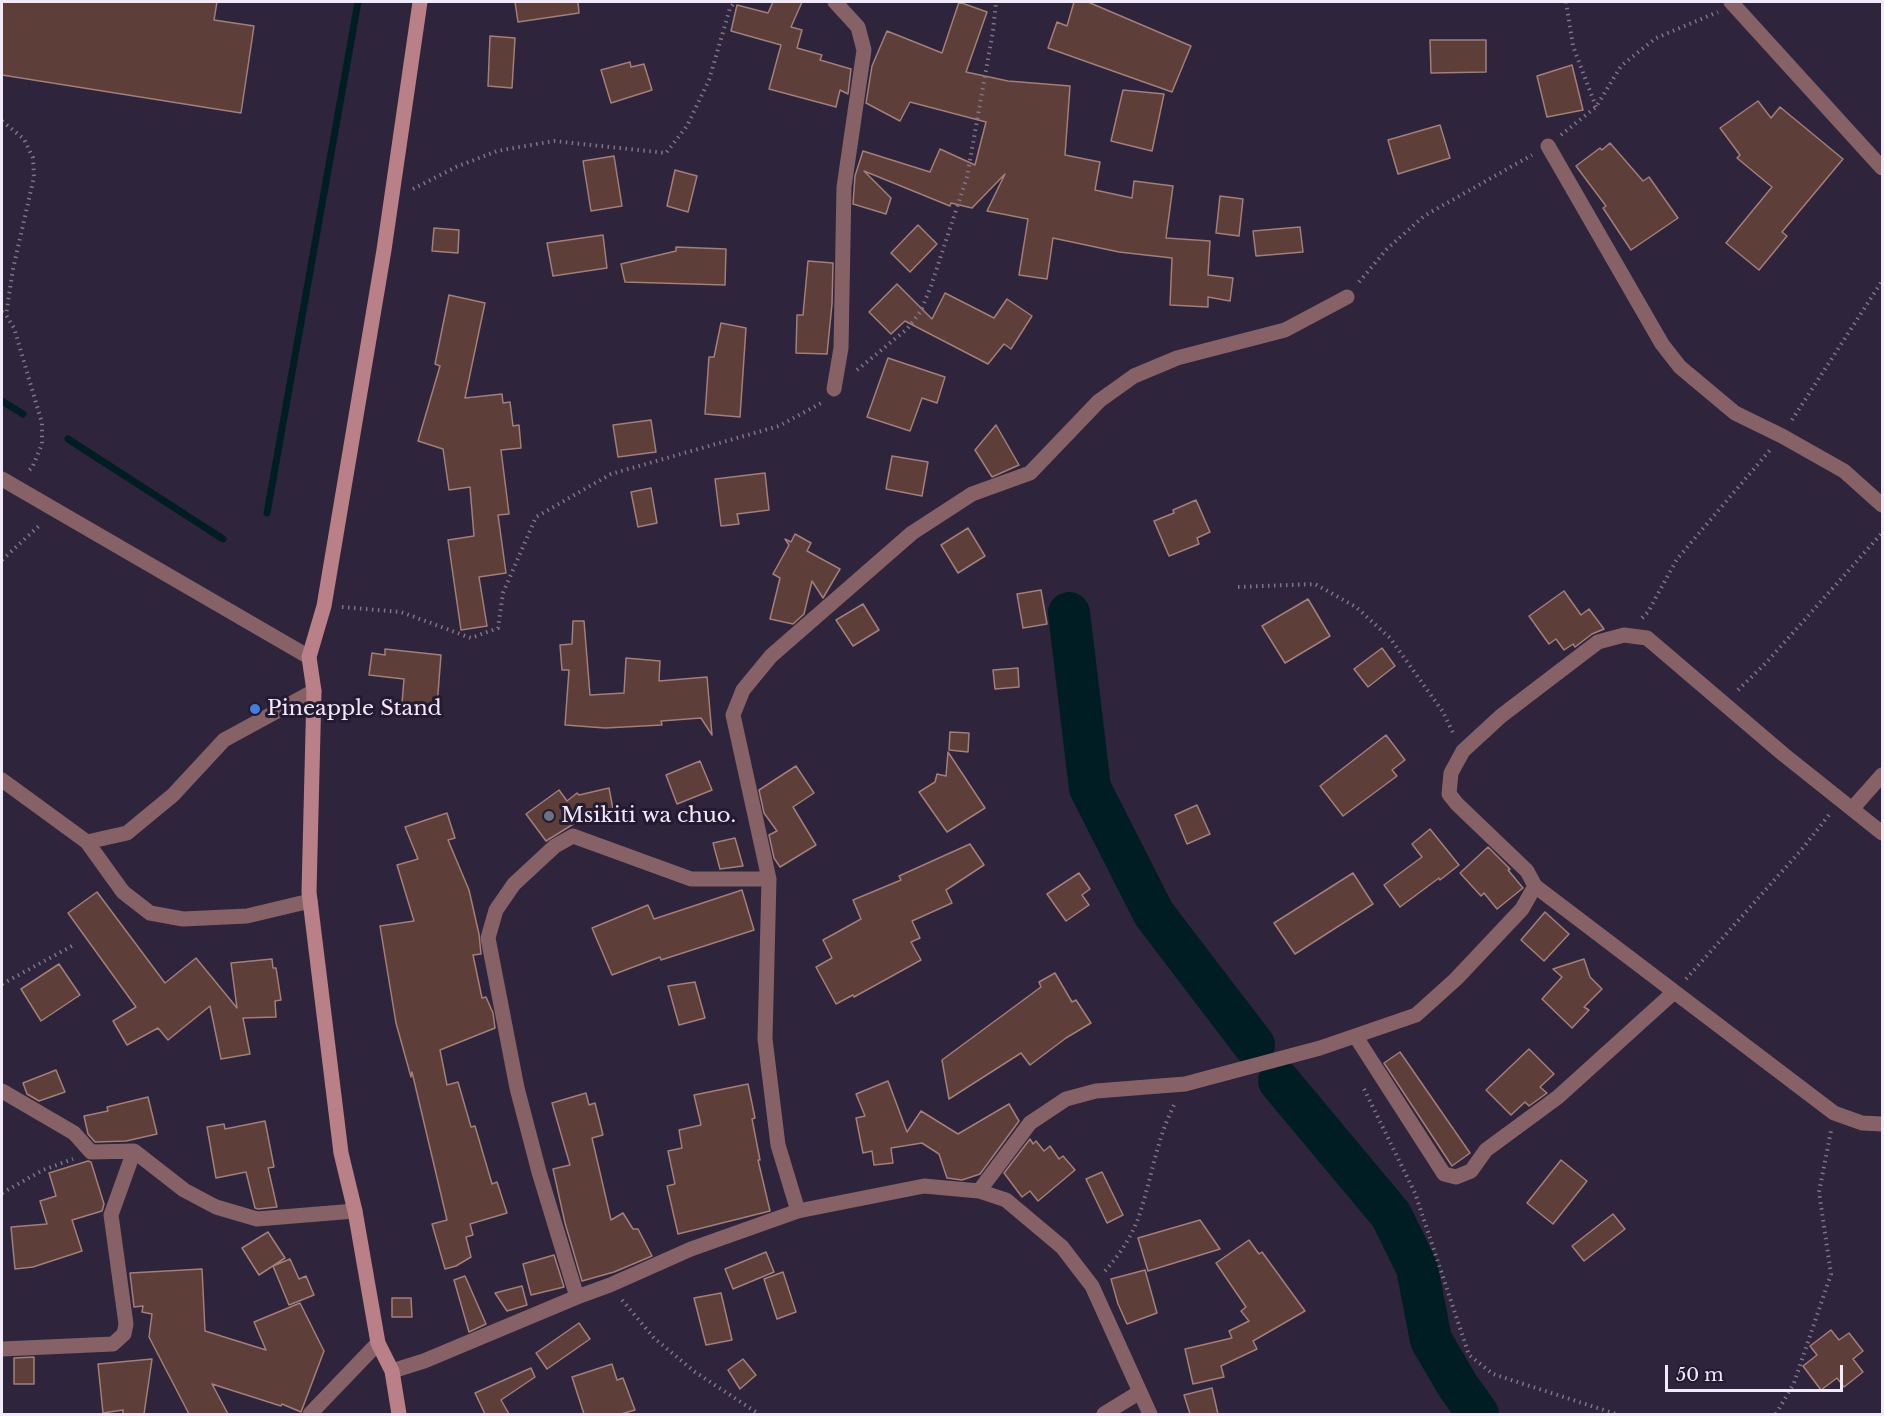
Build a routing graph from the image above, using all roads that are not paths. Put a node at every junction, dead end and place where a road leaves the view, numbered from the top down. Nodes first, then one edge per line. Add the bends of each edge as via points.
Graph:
1 (420, 2) edge
2 (835, 2) edge
3 (1731, 2) edge
4 (1548, 146) dead end
5 (1882, 168) edge
6 (1347, 297) dead end
7 (834, 389) road end
8 (6, 482) edge
9 (1882, 505) edge
10 (309, 657) junction
11 (314, 691) junction
12 (1882, 775) edge
13 (2, 780) edge
14 (1846, 805) junction
15 (1882, 833) edge
16 (87, 842) junction
17 (769, 879) junction
18 (1535, 886) junction
19 (310, 901) junction
20 (1673, 993) junction
21 (1356, 1037) junction
22 (2, 1091) edge
23 (1882, 1124) edge
24 (134, 1151) junction
25 (979, 1191) junction
26 (355, 1211) junction
27 (798, 1211) junction
28 (577, 1297) junction
29 (378, 1343) junction
30 (2, 1349) edge
31 (392, 1371) junction
32 (1140, 1392) junction
33 (310, 1414) edge
34 (399, 1414) edge
35 (1104, 1414) edge
36 (1150, 1414) edge

1 - 10 main road via 324,606
2 - 7 street via 858,27 864,50 844,187 841,348
3 - 5 street
4 - 9 street via 1662,344 1680,367 1735,413 1844,471
6 - 17 street via 1285,330 1177,358 1134,376 1099,401 1030,473 972,494 912,533 771,656 743,690 733,715
8 - 10 street
10 - 11 main road
11 - 16 street via 224,740 173,795 127,833
11 - 19 main road
12 - 14 street
13 - 16 street
14 - 15 street
14 - 18 street via 1647,638 1624,634 1598,642 1501,716 1463,751 1451,773 1449,794 1456,804 1527,871
16 - 19 street via 123,892 150,913 183,919 247,916
17 - 27 street via 765,1039 778,1145
17 - 28 street via 691,879 573,836 555,846 514,884 496,910 488,938 517,1088
18 - 20 street
18 - 21 street via 1522,909 1416,1016
19 - 26 main road via 341,1153
20 - 21 street via 1558,1097 1486,1150 1471,1171 1456,1177 1444,1174
20 - 23 street via 1834,1113 1862,1123
21 - 25 street via 1185,1084 1096,1091 1066,1099 1030,1123
22 - 24 street via 74,1133 91,1152
24 - 26 street via 184,1190 216,1207 257,1219
24 - 30 street via 111,1215 126,1324 124,1334 113,1344
25 - 27 street via 924,1186
25 - 32 street via 1006,1200 1062,1247 1092,1286
26 - 29 main road
27 - 28 street via 691,1249
28 - 31 street
29 - 31 main road
29 - 33 street
31 - 34 main road
32 - 35 street
32 - 36 street

